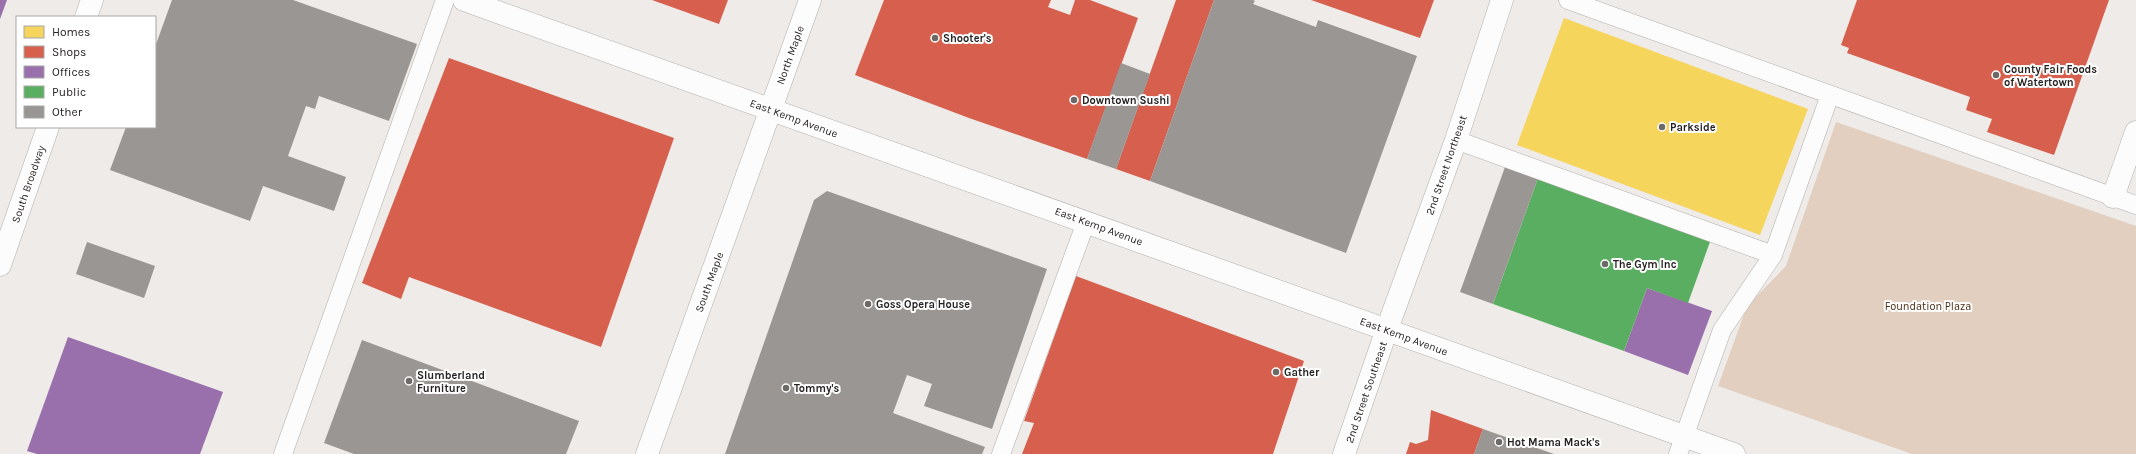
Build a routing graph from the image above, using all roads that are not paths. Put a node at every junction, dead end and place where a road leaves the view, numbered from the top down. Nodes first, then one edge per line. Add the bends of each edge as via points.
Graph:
1 (92, 0) edge
2 (445, 0) edge
3 (464, 0) edge
4 (810, 0) edge
5 (1502, 0) edge
6 (1568, 0) edge
7 (86, 16) edge
8 (1830, 95) junction
9 (771, 110) junction
10 (48, 128) edge
11 (2136, 132) edge
12 (1456, 140) junction
13 (2113, 197) junction
14 (2136, 205) edge
15 (1086, 222) junction
16 (1773, 254) junction
17 (0, 264) edge
18 (1387, 329) junction
19 (1681, 445) edge
20 (283, 454) edge
21 (647, 454) edge
22 (1001, 454) edge
23 (1344, 454) edge
24 (1734, 454) edge

1 - 7 street
2 - 20 lane
3 - 9 street, East Kemp Avenue
4 - 9 street, North Maple
5 - 12 street, 2nd Street Northeast
6 - 8 lane
8 - 13 lane
8 - 16 lane
9 - 15 street, East Kemp Avenue
9 - 21 street, South Maple
10 - 17 street, South Broadway
11 - 13 street
12 - 16 lane
12 - 18 street, 2nd Street Northeast
13 - 14 lane
15 - 18 street, East Kemp Avenue
15 - 22 lane
16 - 19 lane via 1722,330
18 - 19 street, East Kemp Avenue
18 - 23 street, 2nd Street Southeast
19 - 24 street, East Kemp Avenue

